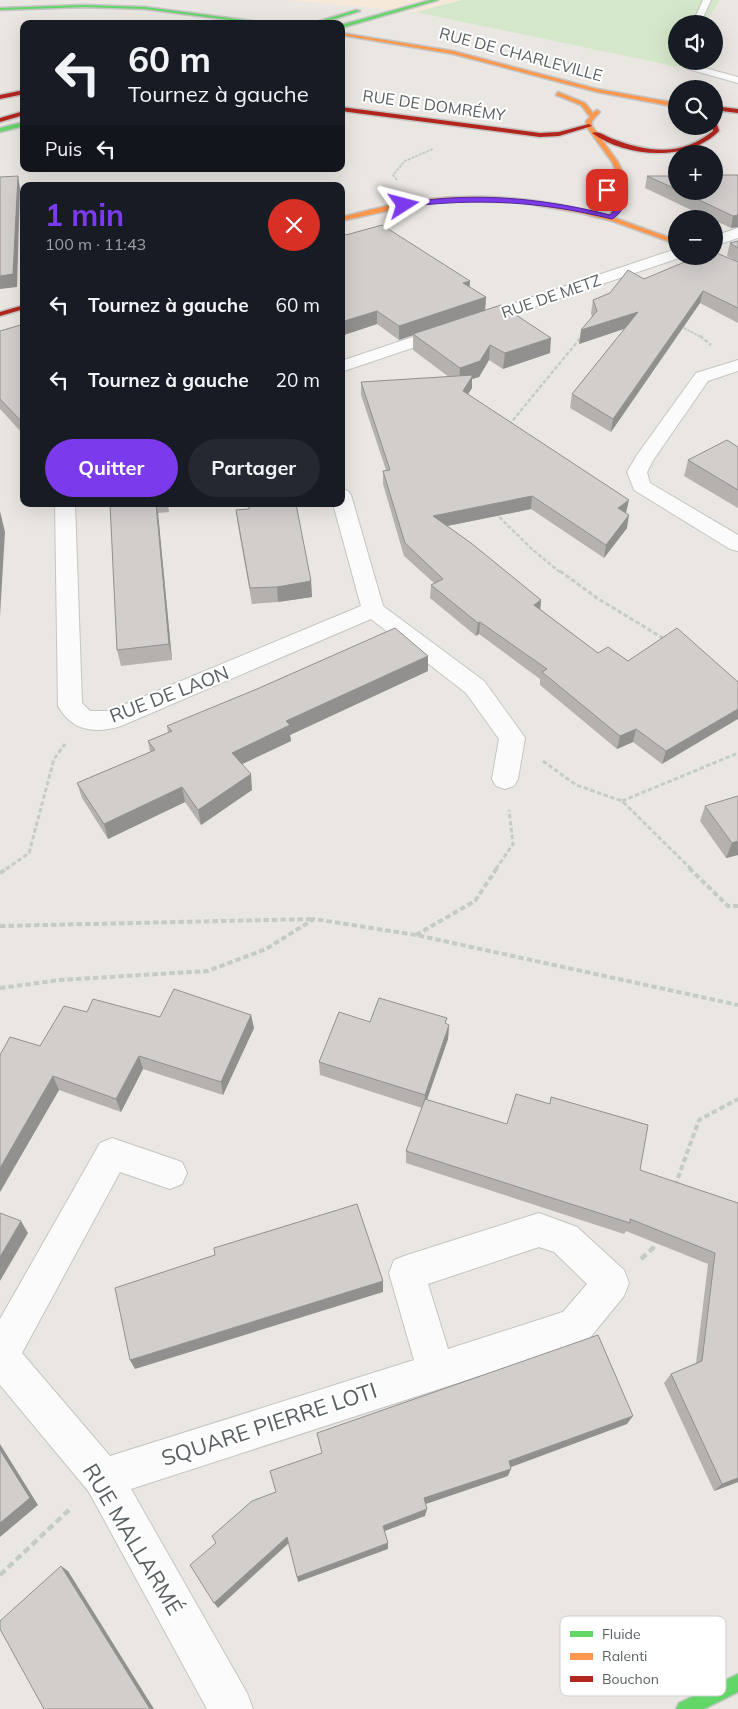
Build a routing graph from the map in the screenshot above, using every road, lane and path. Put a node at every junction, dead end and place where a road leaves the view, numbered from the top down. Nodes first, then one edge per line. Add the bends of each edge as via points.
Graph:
1 (397, 0) edge
2 (436, 0) edge
3 (708, 0) edge
4 (0, 9) edge
5 (700, 15) edge
6 (0, 16) edge
7 (231, 18) junction
8 (245, 20) edge
9 (326, 20) edge
10 (345, 26) edge
11 (345, 34) edge
12 (357, 36) junction
13 (468, 68) dead end
14 (702, 70) edge
15 (738, 80) edge
16 (548, 92) dead end
17 (20, 93) edge
18 (0, 97) edge
19 (20, 101) edge
20 (668, 104) edge
21 (668, 105) edge
22 (0, 106) edge
23 (723, 109) edge
24 (345, 110) edge
25 (738, 111) edge
26 (20, 114) edge
27 (0, 120) edge
28 (20, 125) edge
29 (591, 125) junction
30 (0, 130) edge
31 (521, 133) junction
32 (730, 134) dead end
33 (714, 135) edge
34 (712, 138) junction
35 (573, 143) dead end
36 (587, 144) dead end
37 (602, 146) junction
38 (437, 148) dead end
39 (632, 148) junction
40 (655, 151) junction
41 (624, 169) junction
42 (607, 190) dead end
43 (591, 200) dead end
44 (415, 203) junction
45 (578, 209) junction
46 (612, 217) junction
47 (345, 218) edge
48 (738, 233) edge
49 (723, 238) edge
50 (668, 239) edge
51 (668, 257) edge
52 (20, 308) edge
53 (0, 314) edge
54 (680, 325) edge
55 (588, 329) edge
56 (737, 365) edge
57 (345, 366) edge
58 (508, 426) edge
59 (65, 507) edge
60 (344, 507) edge
61 (491, 507) edge
62 (738, 544) edge
63 (373, 609) junction
64 (674, 645) edge
65 (84, 720) junction
66 (512, 738) junction
67 (738, 753) edge
68 (505, 779) joint
69 (622, 801) junction
70 (0, 873) edge
71 (738, 906) edge
72 (314, 919) junction
73 (0, 926) edge
74 (416, 935) junction
75 (0, 988) edge
76 (738, 1005) edge
77 (738, 1099) edge
78 (170, 1173) dead end
79 (673, 1193) edge
80 (660, 1230) edge
81 (611, 1283) junction
82 (0, 1356) edge
83 (436, 1371) junction
84 (103, 1478) junction
85 (0, 1575) edge
86 (738, 1683) edge
87 (726, 1689) edge
88 (712, 1696) edge
89 (232, 1709) edge
90 (685, 1709) edge

1 - 9 street
2 - 10 street
3 - 5 lane
4 - 7 street via 130,7
6 - 7 street via 98,13
7 - 8 street
11 - 12 street, RUE DE CHARLEVILLE
12 - 13 street, RUE DE CHARLEVILLE
12 - 20 street, RUE DE CHARLEVILLE via 435,48 555,82
14 - 15 lane
16 - 29 street, RUE DE CHARLEVILLE via 576,100 590,109
17 - 18 street
19 - 22 street
21 - 29 street, RUE DE DOMRÉMY via 629,103 610,107
23 - 25 street
24 - 31 street, RUE DE DOMRÉMY
26 - 27 street
28 - 30 street
29 - 31 street, RUE DE DOMRÉMY via 559,134
29 - 37 street
29 - 39 street via 602,139
31 - 35 street, RUE DE DOMRÉMY
32 - 34 street
33 - 34 street
34 - 40 street via 684,149
36 - 37 street
37 - 39 street
37 - 41 street
38 - 44 path via 410,156 396,167 393,175
39 - 40 street
40 - 41 street
41 - 42 street
41 - 46 street via 624,196
43 - 45 street
44 - 45 street via 464,198 497,199
44 - 47 street
45 - 46 street
46 - 50 street
48 - 49 street
51 - 57 street, RUE DE METZ
52 - 53 street
54 - 56 path via 696,333
55 - 58 path
56 - 62 street via 702,378 637,472 641,486
59 - 65 street, RUE DE LAON via 70,706
60 - 63 street
61 - 64 path via 523,542 562,575
63 - 65 street, RUE DE LAON via 112,720
63 - 66 street via 475,687
65 - 70 path via 54,759 29,853
66 - 68 street
66 - 69 path via 576,785
67 - 69 path
68 - 74 path via 513,844 475,901
69 - 71 path via 728,906
72 - 73 path
72 - 74 path
72 - 75 path via 266,949 208,971 60,980
74 - 76 path
77 - 79 path via 699,1120
78 - 82 street, RUE MALLARMÉ via 112,1154
80 - 81 path via 653,1248
81 - 83 street, SQUARE PIERRE LOTI via 575,1328
81 - 83 street via 565,1239 540,1230 407,1273
82 - 84 street, RUE MALLARMÉ
83 - 84 street, SQUARE PIERRE LOTI
84 - 85 path
84 - 89 street, RUE MALLARMÉ
86 - 87 street
88 - 90 street

